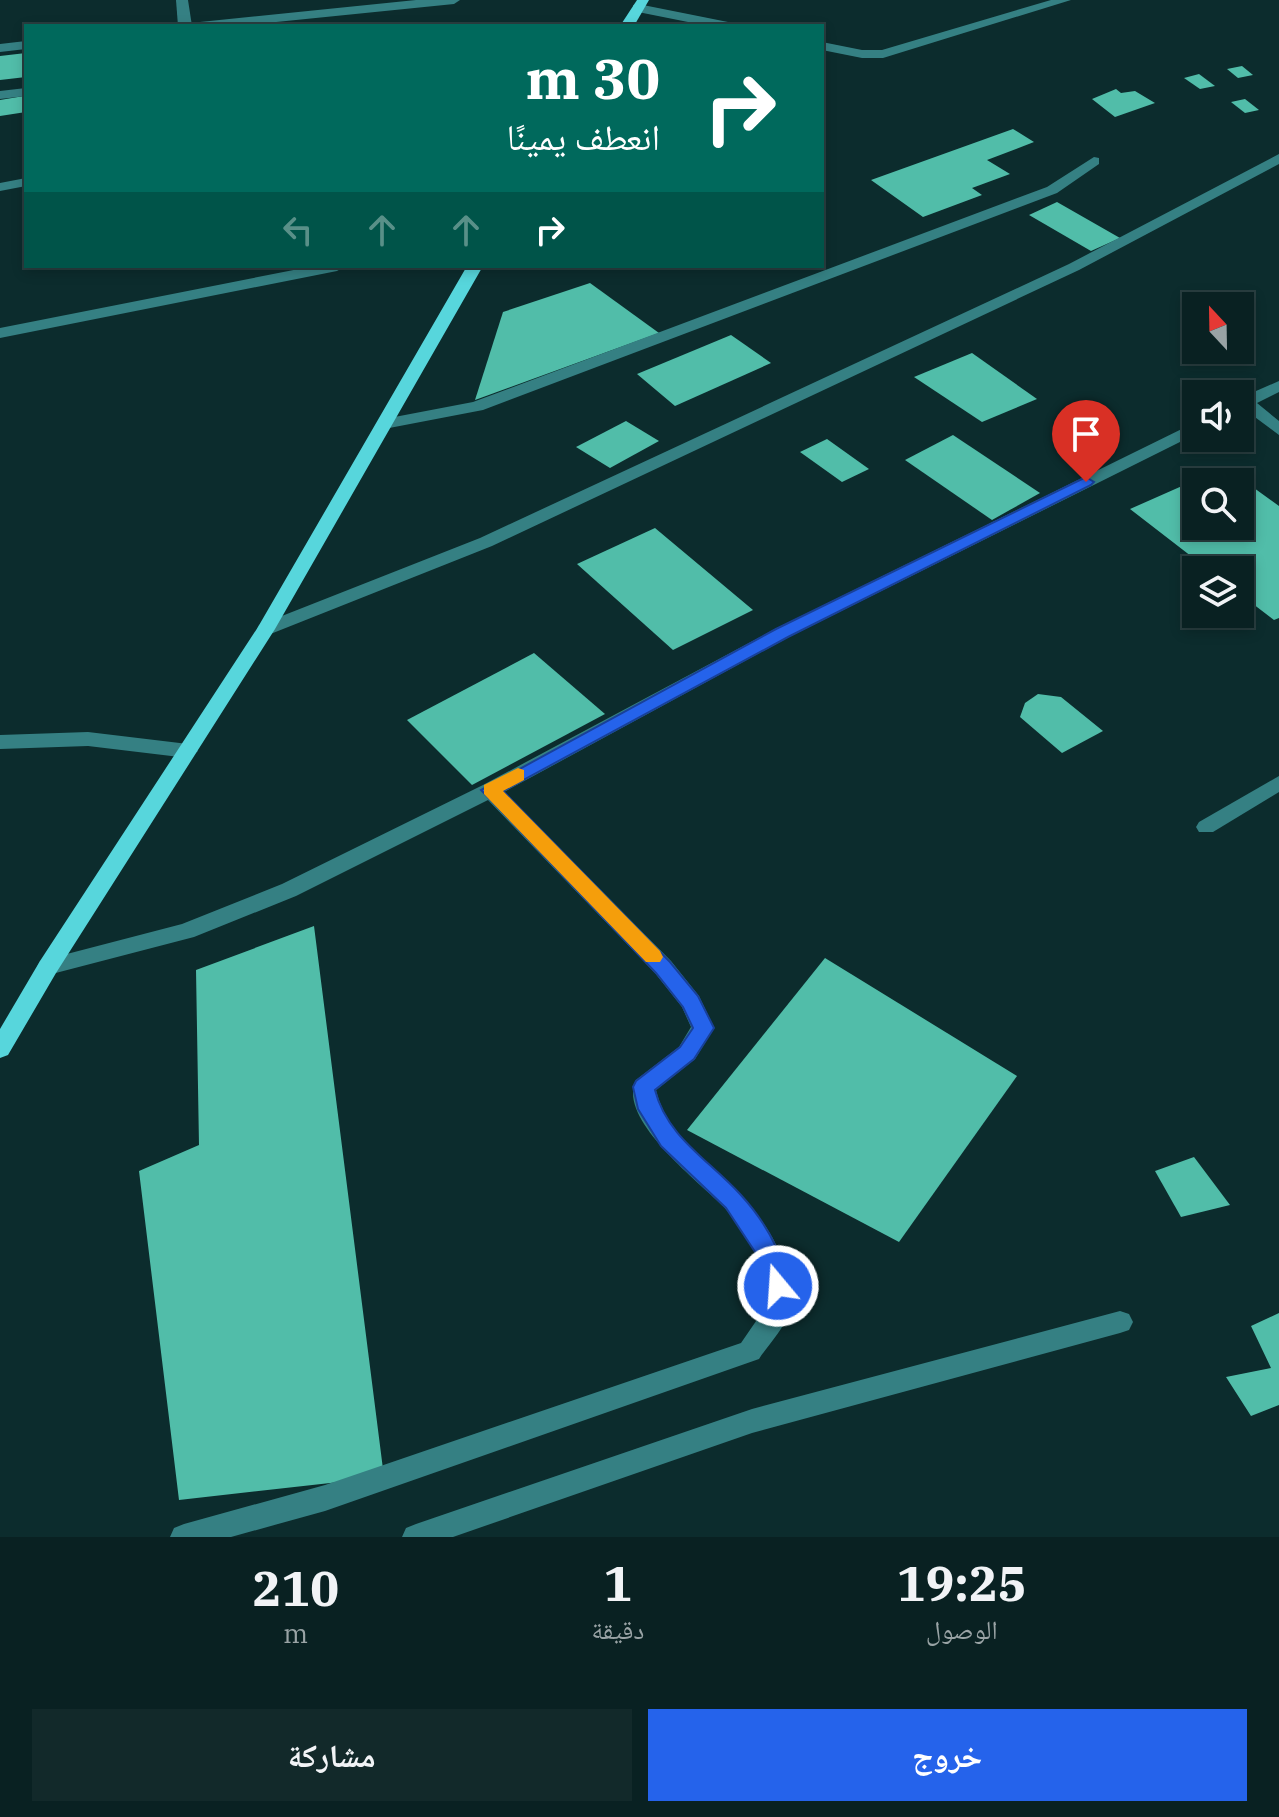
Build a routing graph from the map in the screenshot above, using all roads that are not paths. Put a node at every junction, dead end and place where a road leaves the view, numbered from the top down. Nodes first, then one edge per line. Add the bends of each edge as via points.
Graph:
1 (182, 0) edge
2 (454, 0) edge
3 (1057, 1) edge
4 (640, 4) edge
5 (185, 24) edge
6 (220, 24) edge
7 (628, 24) edge
8 (720, 24) edge
9 (24, 45) edge
10 (824, 46) edge
11 (0, 48) edge
12 (24, 92) edge
13 (0, 95) edge
14 (1279, 158) edge
15 (1094, 161) dead end
16 (24, 182) edge
17 (0, 187) edge
18 (327, 268) edge
19 (474, 268) edge
20 (0, 333) edge
21 (1279, 386) edge
22 (1254, 398) edge
23 (1254, 412) edge
24 (384, 424) junction
25 (1279, 430) edge
26 (1182, 434) edge
27 (266, 629) junction
28 (0, 742) edge
29 (188, 751) junction
30 (1279, 783) edge
31 (490, 790) junction
32 (1206, 827) dead end
33 (48, 967) junction
34 (0, 1049) edge
35 (1120, 1322) dead end
36 (184, 1537) edge
37 (416, 1537) edge

1 - 5 street
2 - 6 street
3 - 10 street via 883,54
4 - 7 main road
4 - 8 street
9 - 11 street
12 - 13 street
14 - 27 street via 1074,267 500,535
15 - 24 street via 1052,190 477,406
16 - 17 street
18 - 20 street
19 - 24 main road
21 - 22 street
23 - 25 street
24 - 27 main road
26 - 31 street via 782,633
27 - 29 main road
28 - 29 street via 88,739
29 - 33 main road
30 - 32 street
31 - 33 street via 289,890 186,931
31 - 36 street via 691,1002 703,1028 687,1053 644,1087 649,1109 668,1140 734,1202 772,1258 778,1310 750,1351 325,1498
33 - 34 main road
35 - 37 street via 752,1421

